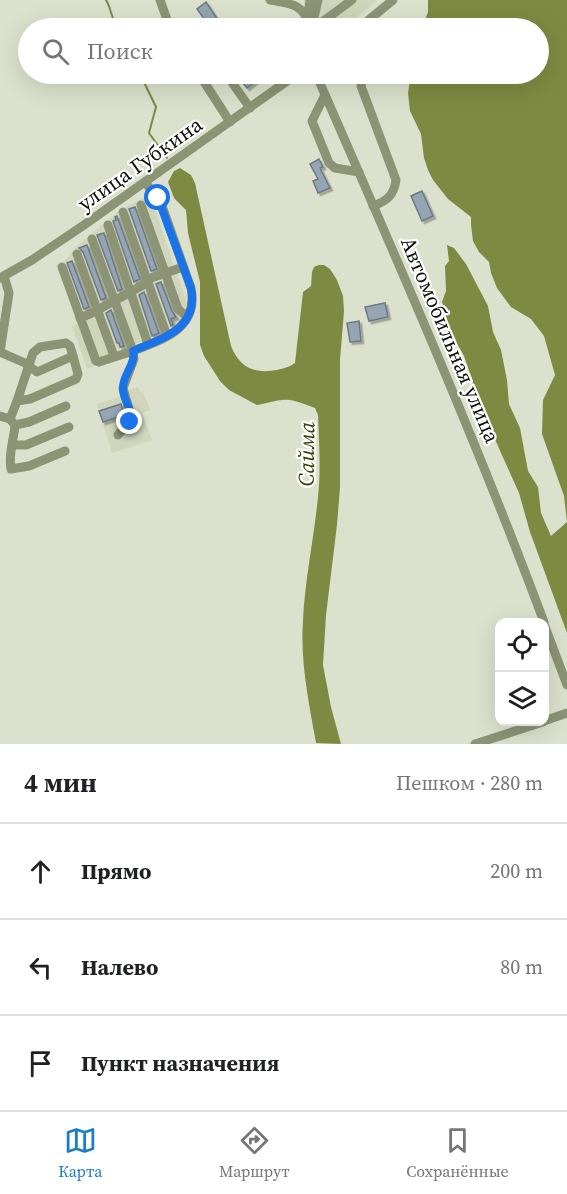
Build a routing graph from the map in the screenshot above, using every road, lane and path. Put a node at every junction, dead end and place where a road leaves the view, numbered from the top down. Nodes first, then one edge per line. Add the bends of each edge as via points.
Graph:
1 (160, 0) edge
2 (270, 0) edge
3 (310, 0) edge
4 (318, 0) edge
5 (352, 0) edge
6 (393, 0) edge
7 (166, 18) edge
8 (307, 18) edge
9 (311, 18) edge
10 (313, 18) edge
11 (324, 18) edge
12 (371, 18) edge
13 (205, 84) edge
14 (235, 84) edge
15 (283, 84) edge
16 (320, 84) edge
17 (361, 84) edge
18 (325, 95) junction
19 (250, 108) junction
20 (230, 122) junction
21 (358, 172) junction
22 (145, 182) junction
23 (141, 205) dead end
24 (373, 206) junction
25 (123, 212) dead end
26 (108, 225) dead end
27 (92, 238) dead end
28 (77, 254) dead end
29 (62, 267) dead end
30 (183, 267) junction
31 (166, 273) junction
32 (2, 277) edge
33 (148, 281) junction
34 (130, 291) junction
35 (114, 300) junction
36 (97, 310) junction
37 (186, 316) junction
38 (80, 318) junction
39 (167, 336) junction
40 (148, 344) junction
41 (133, 351) junction
42 (0, 352) edge
43 (73, 356) junction
44 (114, 356) junction
45 (29, 366) junction
46 (17, 400) junction
47 (66, 406) dead end
48 (0, 416) edge
49 (13, 422) junction
50 (69, 427) dead end
51 (118, 435) dead end
52 (14, 445) junction
53 (65, 451) dead end
54 (542, 618) edge
55 (549, 636) edge
56 (567, 685) edge
57 (567, 713) edge
58 (549, 719) edge
59 (529, 726) edge
60 (475, 744) edge

1 - 7 street
2 - 8 street via 294,4
3 - 9 street
4 - 10 street
5 - 11 street
6 - 12 street
13 - 20 street
14 - 19 street
15 - 19 street, улица Губкина
16 - 18 street, Автомобильная улица
17 - 24 street via 396,176 391,195
18 - 21 street, Автомобильная улица
18 - 21 street via 312,121 329,162 335,168
19 - 20 street, улица Губкина
20 - 22 street, улица Губкина
21 - 24 street, Автомобильная улица
22 - 30 street via 161,203
22 - 32 street, улица Губкина
23 - 31 street
24 - 54 street, Автомобильная улица via 454,394
25 - 33 street
26 - 34 street
27 - 35 street
28 - 36 street
29 - 38 street
30 - 31 street
30 - 37 street via 193,300
31 - 33 street
31 - 37 street via 178,309
32 - 42 street via 9,293
33 - 34 street
33 - 39 street
34 - 35 street
34 - 40 street
35 - 36 street
35 - 41 street
36 - 38 street
36 - 44 street
37 - 39 street via 180,329
38 - 44 street via 96,361
39 - 40 street
40 - 41 street
41 - 44 street
41 - 51 street via 134,359 123,388 132,419
42 - 45 street
43 - 45 street via 37,372
43 - 45 street via 66,343 44,346 35,350
43 - 46 street via 76,379 30,399
45 - 46 street
46 - 49 street
47 - 49 street via 29,422
48 - 49 street
49 - 52 street
50 - 52 street via 34,442
52 - 53 street via 10,469 29,466
55 - 56 street, Автомобильная улица
57 - 58 street
59 - 60 street

